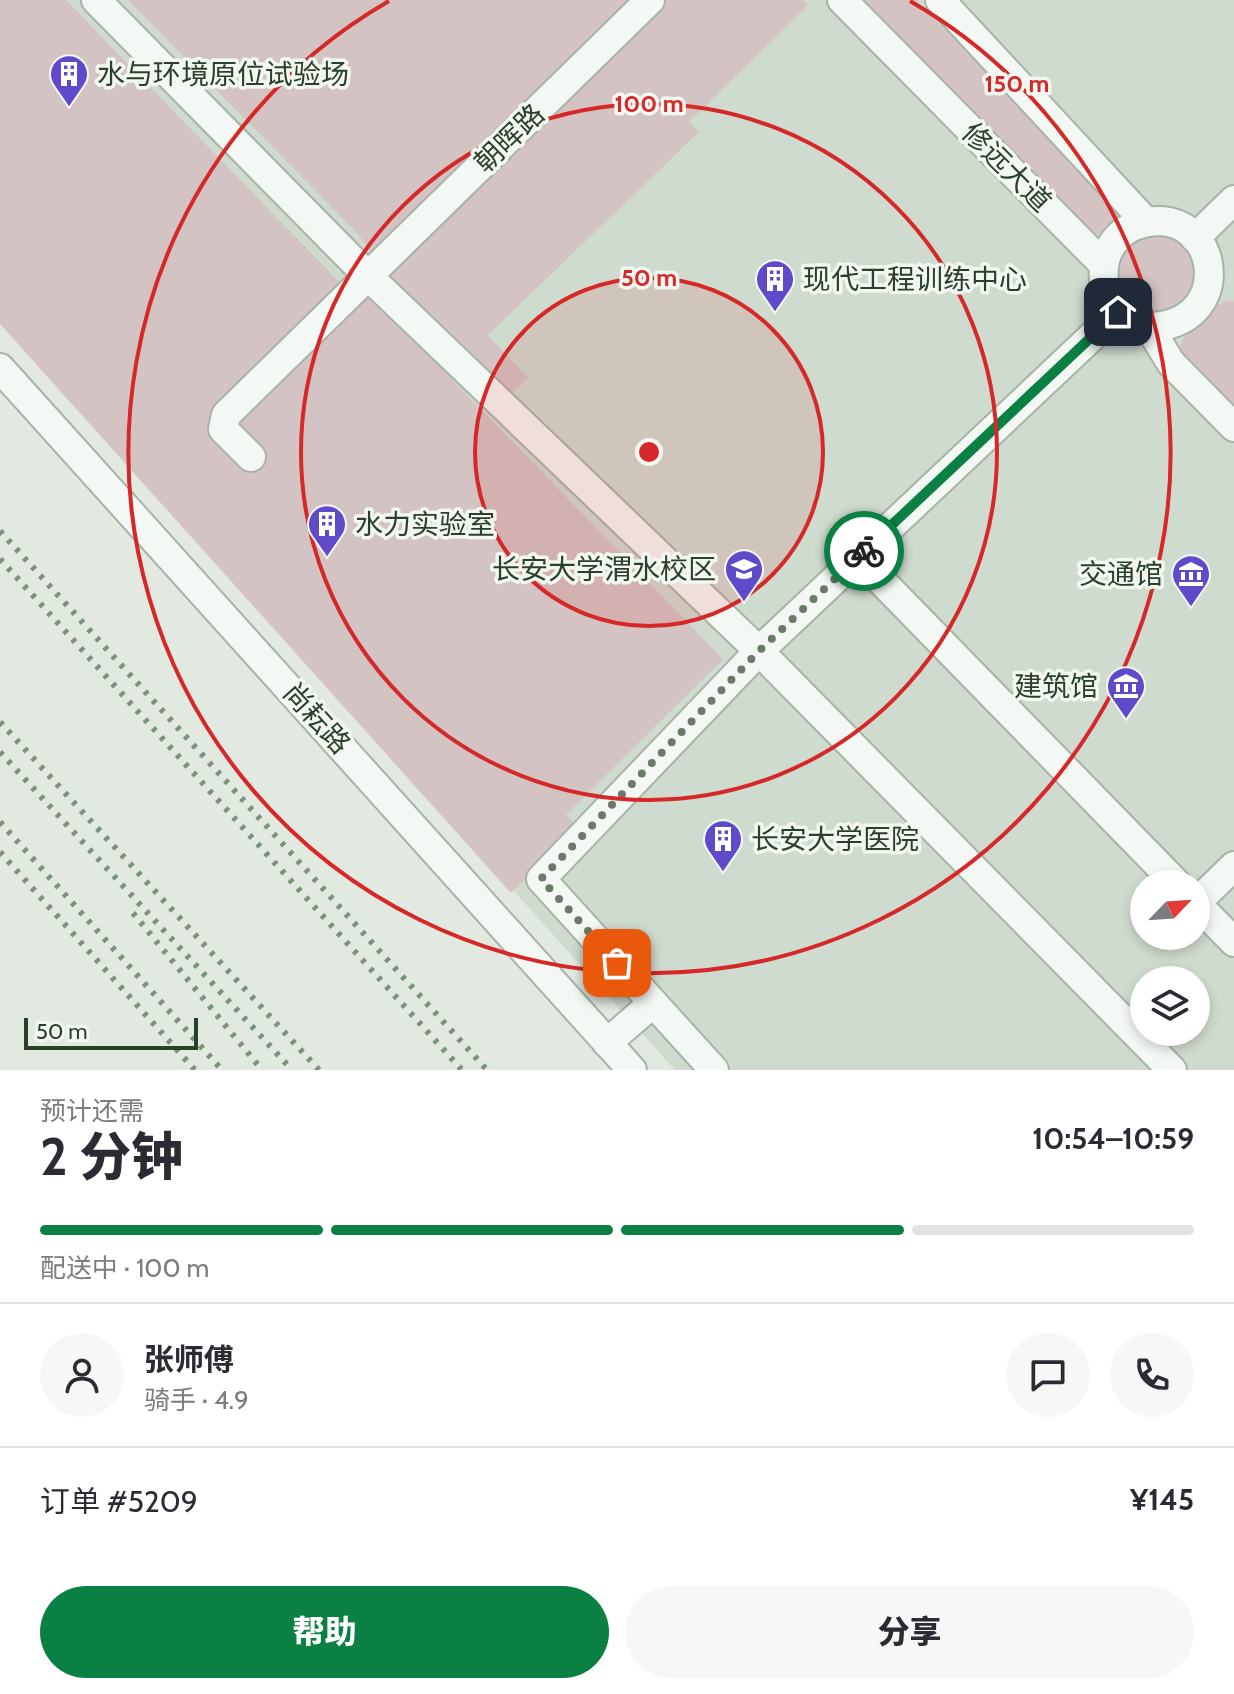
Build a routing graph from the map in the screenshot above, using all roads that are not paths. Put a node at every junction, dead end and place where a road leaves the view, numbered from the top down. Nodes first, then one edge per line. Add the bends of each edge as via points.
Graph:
1 (96, 0) edge
2 (650, 0) edge
3 (842, 0) edge
4 (940, 0) edge
5 (1234, 200) edge
6 (1146, 222) junction
7 (1195, 238) junction
8 (1104, 265) junction
9 (1209, 269) junction
10 (368, 276) junction
11 (1234, 283) edge
12 (1118, 312) junction
13 (1149, 327) junction
14 (0, 368) edge
15 (1234, 427) edge
16 (251, 457) dead end
17 (858, 557) junction
18 (759, 651) junction
19 (1234, 866) edge
20 (1163, 870) edge
21 (1210, 889) edge
22 (1210, 917) edge
23 (1234, 942) edge
24 (653, 1003) junction
25 (607, 1043) junction
26 (632, 1070) edge
27 (714, 1070) edge
28 (1172, 1070) edge

1 - 10 street
2 - 10 street, 朝晖路
3 - 8 street, 修远大道
4 - 6 street
5 - 7 street
6 - 7 street via 1164,221
6 - 8 street via 1118,237
7 - 9 street
8 - 12 street via 1103,282
9 - 11 street
9 - 13 street via 1209,285 1194,313 1165,327
10 - 16 street, 朝晖路 via 226,415 223,429
10 - 18 street
12 - 13 street
12 - 17 street
13 - 15 street via 1171,363
14 - 25 street, 尚耘路
17 - 18 street
17 - 20 street
18 - 24 street via 541,879
18 - 28 street
19 - 21 street
22 - 23 street
24 - 25 street
24 - 27 street
25 - 26 street, 尚耘路

